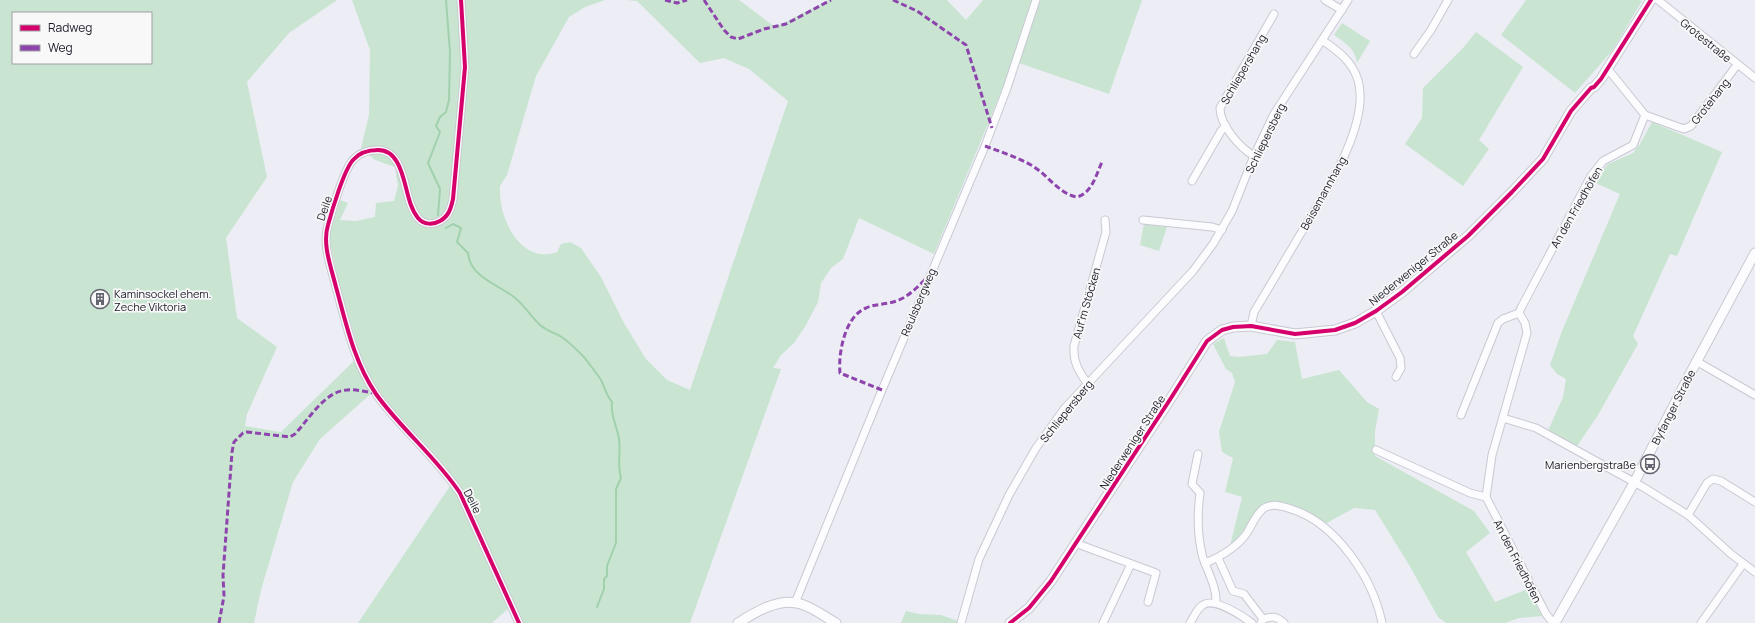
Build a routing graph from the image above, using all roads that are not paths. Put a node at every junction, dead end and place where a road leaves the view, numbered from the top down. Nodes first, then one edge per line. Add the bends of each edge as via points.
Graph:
1 (461, 0) edge
2 (1036, 0) edge
3 (1325, 0) edge
4 (1348, 0) edge
5 (1448, 0) edge
6 (1651, 0) edge
7 (1658, 0) edge
8 (1342, 10) junction
9 (1274, 14) dead end
10 (1322, 40) junction
11 (1414, 54) dead end
12 (1737, 65) junction
13 (1606, 69) junction
14 (1755, 78) edge
15 (1645, 115) junction
16 (1226, 126) junction
17 (1254, 156) junction
18 (1192, 181) dead end
19 (1105, 220) dead end
20 (1143, 220) dead end
21 (1222, 230) junction
22 (1755, 253) edge
23 (1376, 311) junction
24 (1519, 313) junction
25 (1250, 326) junction
26 (1696, 361) junction
27 (1396, 377) dead end
28 (1087, 383) junction
29 (1755, 395) edge
30 (1461, 415) dead end
31 (1503, 418) junction
32 (1376, 450) dead end
33 (1198, 454) dead end
34 (1634, 483) junction
35 (1486, 498) junction
36 (1755, 502) edge
37 (1688, 514) junction
38 (1076, 543) junction
39 (1218, 558) junction
40 (1205, 563) junction
41 (1132, 564) junction
42 (1743, 564) junction
43 (1755, 572) edge
44 (795, 602) junction
45 (1148, 602) dead end
46 (1216, 603) junction
47 (1262, 621) edge
48 (519, 623) edge
49 (738, 623) edge
50 (836, 623) edge
51 (961, 623) edge
52 (1010, 623) edge
53 (1103, 623) edge
54 (1190, 623) edge
55 (1252, 623) edge
56 (1284, 623) edge
57 (1382, 623) edge
58 (1554, 623) edge
59 (1701, 623) edge

1 - 48 street, Deile via 466,67 453,199 449,212 443,220 436,223 427,224 420,220 396,160 384,151 368,151 356,157 348,167 327,226 326,241 341,304 362,371 380,399 460,493
2 - 44 street, Reulsbergweg via 985,146
3 - 8 street
4 - 8 street, Schliepersberg
5 - 11 street
6 - 13 street, Niederweniger Straße via 1626,42
7 - 12 street, Grotestraße
8 - 10 street, Schliepersberg
9 - 16 street, Schliepershang via 1220,108 1220,116
10 - 17 street, Schliepersberg via 1274,114
10 - 25 street, Beisemannhang via 1341,53 1354,70 1360,92 1357,114 1342,160 1254,312
12 - 14 street, Grotestraße
12 - 15 street, Grotehang via 1688,128 1681,128
13 - 15 street
13 - 23 street, Niederweniger Straße via 1590,82 1591,88 1571,111 1543,159 1512,192 1468,236
15 - 24 street, An den Friedhöfen via 1633,145 1603,162 1591,176
16 - 17 street, Schliepershang via 1247,152
16 - 18 street via 1220,131
17 - 21 street, Schliepersberg
19 - 28 street, Auf'm Stöcken via 1106,232 1074,346 1073,357 1076,366
20 - 21 street
21 - 28 street, Schliepersberg via 1193,271
22 - 26 street, Byfanger Straße
23 - 25 street, Niederweniger Straße via 1355,324 1315,333 1280,332
23 - 27 street, Niederweniger Straße via 1400,358 1401,368
24 - 30 street via 1503,318 1498,324
24 - 31 street via 1525,323 1526,333
25 - 38 street, Niederweniger Straße via 1225,328 1207,341
26 - 29 street
26 - 34 street, Byfanger Straße
28 - 51 street, Schliepersberg via 1049,428 1009,495 979,559
31 - 34 street via 1536,428
31 - 35 street via 1488,472
32 - 35 street
33 - 40 street via 1192,484 1200,493 1197,526
34 - 37 street
34 - 58 street, Byfanger Straße
35 - 58 street, An den Friedhöfen via 1546,614
36 - 37 street via 1721,480 1715,479 1708,484
37 - 42 street
38 - 41 street
38 - 52 street, Niederweniger Straße via 1051,582 1029,608
39 - 40 street
39 - 47 street via 1233,591 1244,594
39 - 57 street via 1242,538 1259,512 1271,505 1301,512 1336,537 1356,564 1374,596
40 - 46 street via 1217,596
41 - 45 street via 1156,573
41 - 53 street
42 - 43 street
42 - 59 street
44 - 49 street via 763,609
44 - 50 street
46 - 54 street via 1202,605
46 - 55 street
47 - 56 street via 1276,616

